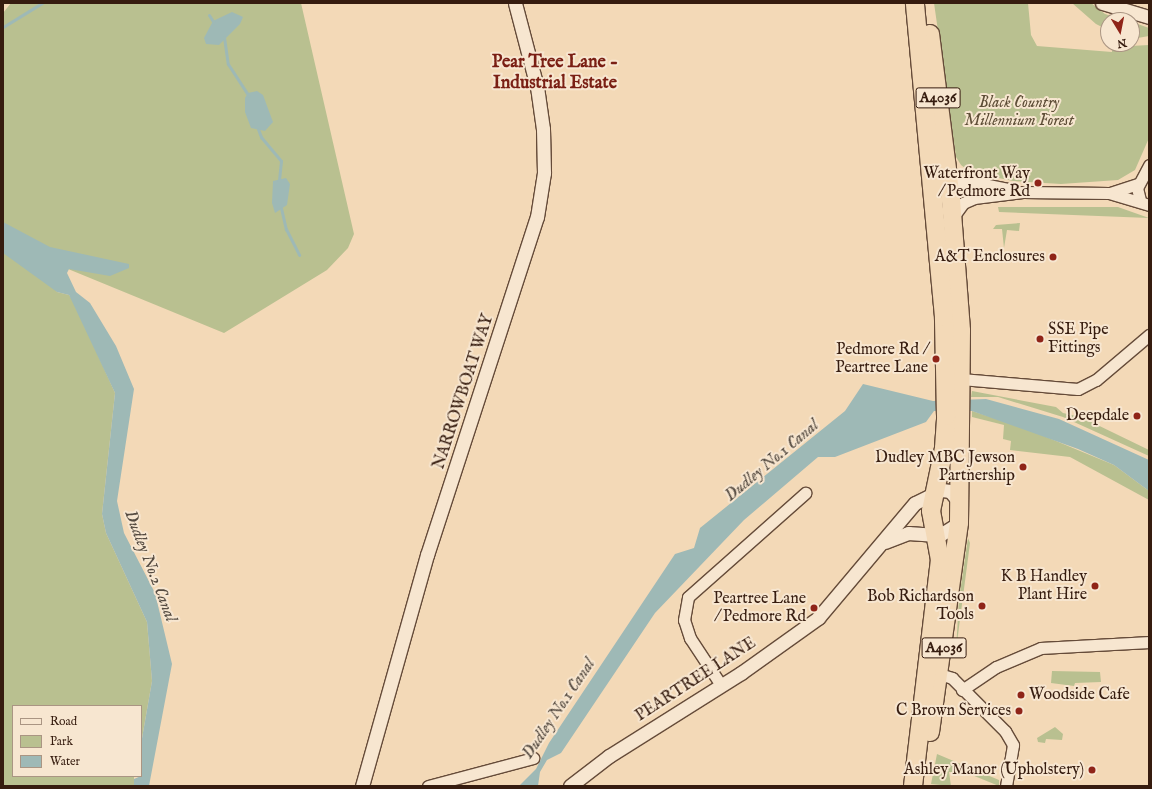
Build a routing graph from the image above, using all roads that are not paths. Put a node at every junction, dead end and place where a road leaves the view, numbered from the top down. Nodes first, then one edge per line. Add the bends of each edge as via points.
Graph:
1 (515, 3) edge
2 (915, 3) edge
3 (926, 3) edge
4 (1102, 3) edge
5 (1149, 7) edge
6 (1133, 12) edge
7 (1138, 12) edge
8 (1149, 165) edge
9 (1143, 180) edge
10 (968, 181) junction
11 (943, 187) junction
12 (1023, 192) junction
13 (1109, 193) junction
14 (974, 198) junction
15 (1145, 202) edge
16 (953, 217) junction
17 (1149, 336) edge
18 (956, 387) junction
19 (954, 416) junction
20 (805, 493) dead end
21 (933, 493) junction
22 (960, 503) junction
23 (959, 523) junction
24 (935, 535) junction
25 (884, 543) junction
26 (1149, 642) edge
27 (934, 682) junction
28 (721, 685) junction
29 (962, 690) junction
30 (533, 758) dead end
31 (365, 785) edge
32 (428, 786) edge
33 (570, 786) edge
34 (913, 786) edge
35 (920, 786) edge
36 (1006, 786) edge

1 - 31 street, NARROWBOAT WAY via 537,87 543,129 544,173 537,217 427,555
2 - 11 highway, A4036
3 - 11 highway, A4036
4 - 6 street
5 - 7 street
8 - 9 street
9 - 13 street
9 - 15 street
10 - 11 street
10 - 11 street via 957,177
10 - 12 street
11 - 14 street
11 - 16 highway, A4036
11 - 18 highway, A4036
12 - 13 street
12 - 14 street
13 - 15 street
14 - 16 street via 962,203
16 - 18 highway, A4036
17 - 18 street via 1096,380 1078,389
18 - 19 highway, A4036
19 - 21 highway, A4036
19 - 22 highway, A4036 via 961,468
20 - 28 street via 688,597 684,620 690,638
21 - 22 street via 950,491
21 - 24 highway, A4036 via 931,520
21 - 25 street, PEARTREE LANE via 915,503
22 - 23 highway, A4036
23 - 24 street via 948,532
23 - 27 highway, A4036
24 - 25 street, PEARTREE LANE via 908,533
24 - 27 highway, A4036 via 940,560
25 - 28 street, PEARTREE LANE via 818,618
26 - 29 street via 1041,648 996,667
27 - 29 street via 952,678
27 - 34 highway, A4036
27 - 35 highway, A4036
28 - 33 street, PEARTREE LANE via 609,756
29 - 36 street via 1010,738 1013,745
30 - 32 street

